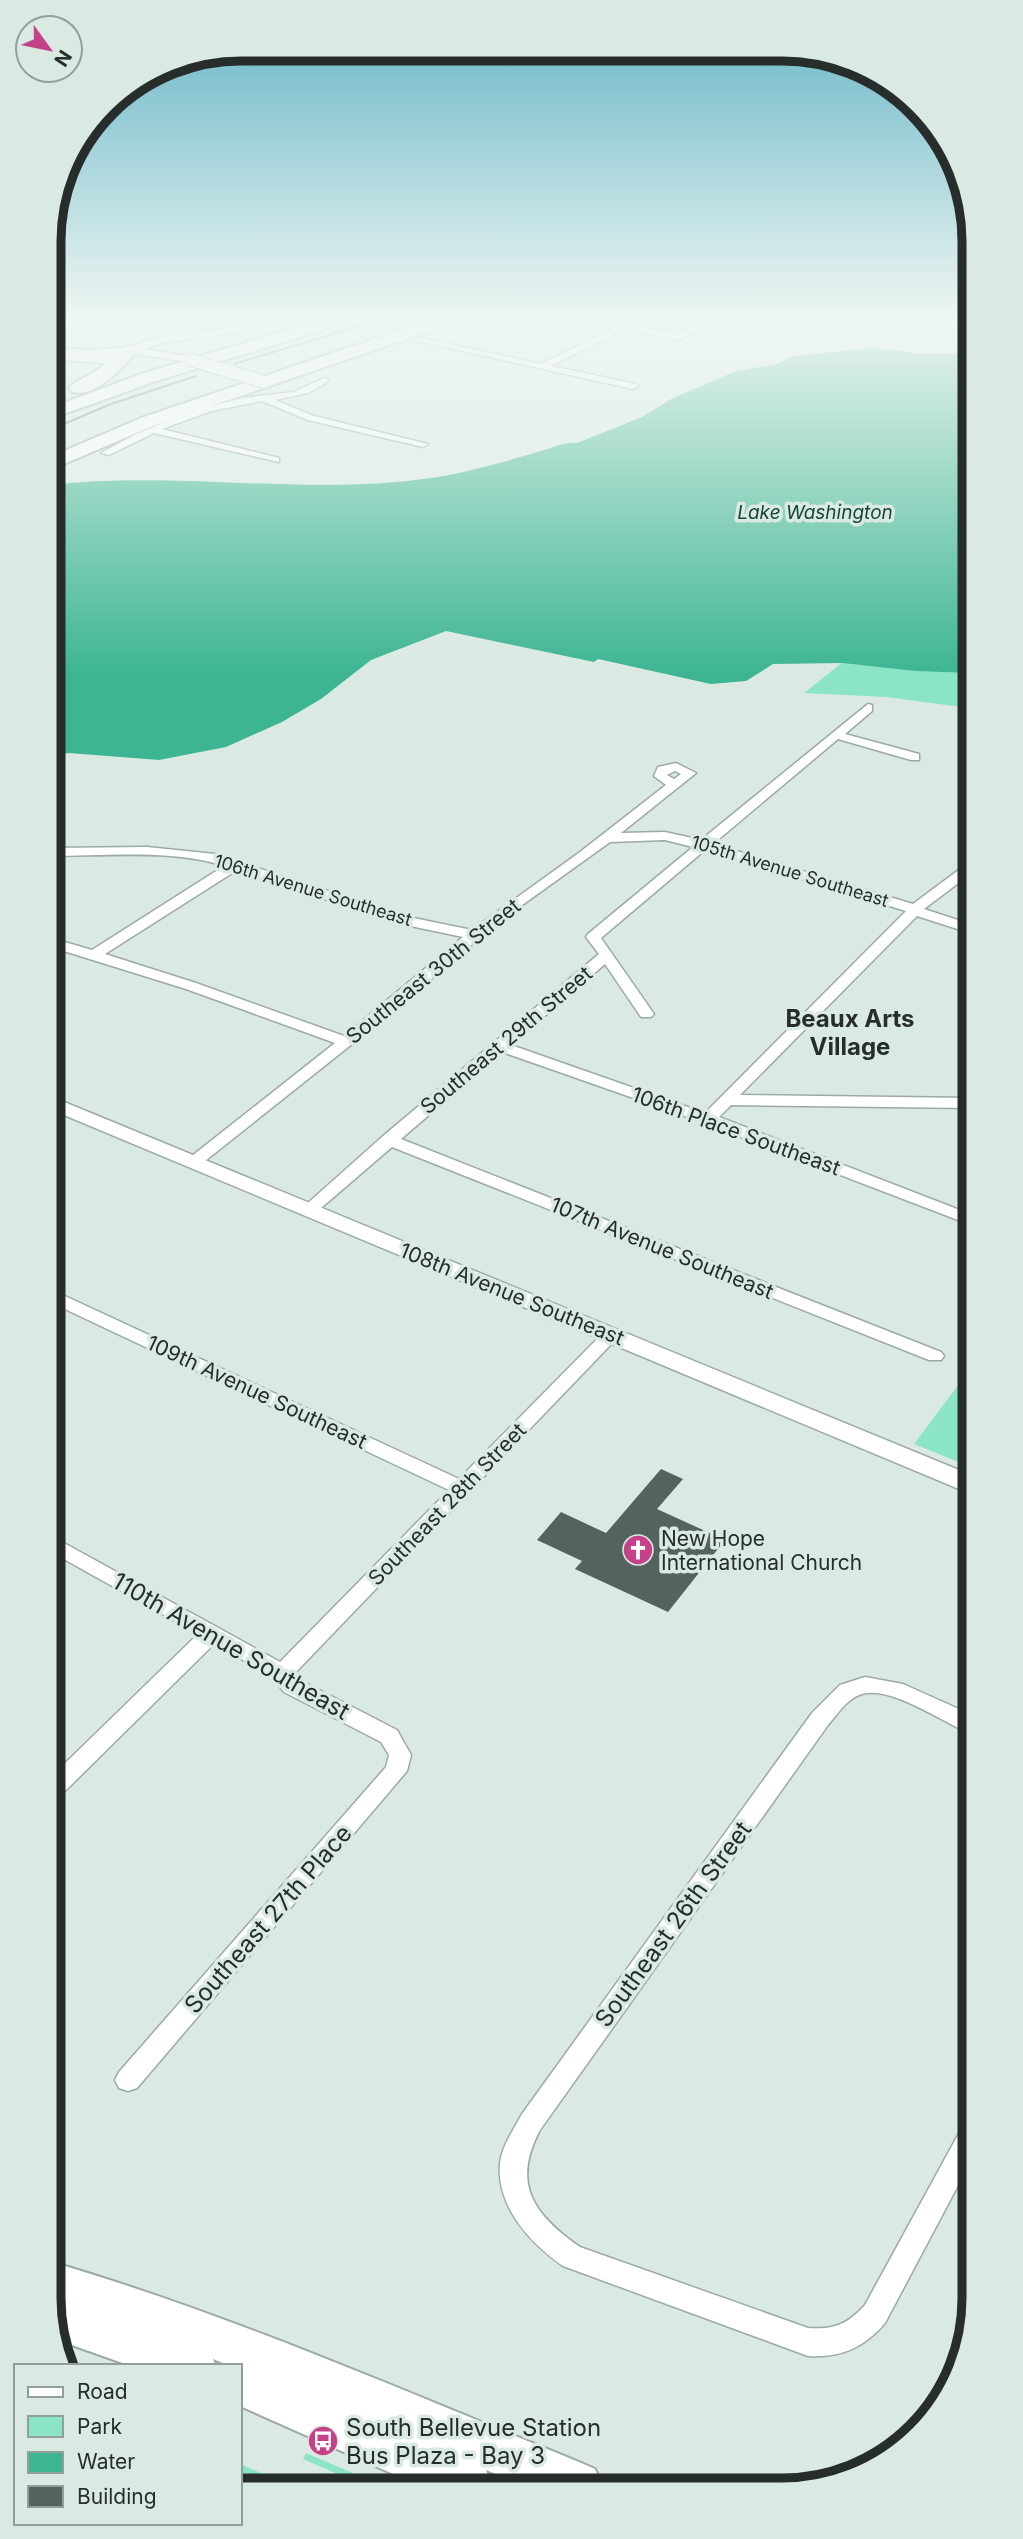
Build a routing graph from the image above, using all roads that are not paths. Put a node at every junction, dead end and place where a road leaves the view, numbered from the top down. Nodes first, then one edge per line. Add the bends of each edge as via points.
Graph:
1 (86, 435) edge
2 (115, 435) edge
3 (137, 435) edge
4 (176, 435) edge
5 (387, 435) edge
6 (423, 444) dead end
7 (62, 448) edge
8 (106, 453) dead end
9 (62, 454) edge
10 (275, 460) dead end
11 (868, 709) dead end
12 (836, 735) junction
13 (915, 757) dead end
14 (675, 785) dead end
15 (607, 838) junction
16 (703, 844) junction
17 (62, 852) edge
18 (236, 864) junction
19 (962, 873) edge
20 (915, 909) junction
21 (491, 921) junction
22 (962, 926) edge
23 (448, 929) junction
24 (475, 935) junction
25 (62, 945) edge
26 (96, 954) junction
27 (607, 955) junction
28 (646, 1014) dead end
29 (346, 1041) junction
30 (499, 1046) junction
31 (726, 1100) junction
32 (962, 1103) edge
33 (62, 1107) edge
34 (708, 1119) junction
35 (388, 1140) junction
36 (194, 1161) junction
37 (308, 1209) junction
38 (962, 1216) edge
39 (61, 1300) edge
40 (611, 1335) junction
41 (935, 1356) dead end
42 (961, 1481) edge
43 (462, 1488) junction
44 (61, 1549) edge
45 (213, 1632) junction
46 (282, 1673) junction
47 (961, 1720) edge
48 (400, 1755) joint
49 (61, 1781) edge
50 (128, 2080) dead end
51 (961, 2154) edge
52 (61, 2286) edge
53 (63, 2320) edge
54 (188, 2364) edge
55 (242, 2385) edge
56 (454, 2478) edge
57 (562, 2478) edge

1 - 7 highway
2 - 9 highway
3 - 8 street
4 - 10 street
5 - 6 street
11 - 12 street, Southeast 29th Street
12 - 13 street
12 - 16 street, Southeast 29th Street
14 - 15 street, Southeast 30th Street
15 - 16 street, 105th Avenue Southeast via 665,836
15 - 21 street, Southeast 30th Street
16 - 20 street, 105th Avenue Southeast
16 - 27 street, Southeast 29th Street via 593,937
17 - 18 street, 106th Avenue Southeast via 173,852
18 - 23 street, 106th Avenue Southeast via 401,920
18 - 26 street
19 - 20 street
20 - 22 street, 105th Avenue Southeast
20 - 31 street
21 - 23 street, 106th Avenue Southeast
21 - 24 street, Southeast 30th Street
23 - 24 street, 106th Avenue Southeast
24 - 29 street, Southeast 30th Street
25 - 26 street
26 - 29 street
27 - 28 street
27 - 30 street, Southeast 29th Street
29 - 36 street, Southeast 30th Street
30 - 34 street, 106th Place Southeast
30 - 35 street, Southeast 29th Street
31 - 32 street
31 - 34 street
33 - 36 street, 108th Avenue Southeast
34 - 38 street, 106th Place Southeast
35 - 37 street, Southeast 29th Street
35 - 41 street, 107th Avenue Southeast
36 - 37 street, 108th Avenue Southeast
37 - 40 street, 108th Avenue Southeast
39 - 43 street, 109th Avenue Southeast
40 - 42 street, 108th Avenue Southeast
40 - 43 street, Southeast 28th Street
43 - 46 street, Southeast 28th Street
44 - 45 street, 110th Avenue Southeast
45 - 46 street, 110th Avenue Southeast
45 - 49 street
46 - 48 street, 110th Avenue Southeast via 292,1686 389,1736
47 - 51 street, Southeast 26th Street via 878,1685 863,1685 838,1699 531,2122 513,2163 514,2183 525,2210 553,2245 572,2257 808,2342 827,2344 861,2331 875,2314
48 - 50 street, Southeast 27th Place via 396,1771
52 - 57 main road via 129,2305 238,2346
53 - 54 main road
55 - 56 main road

